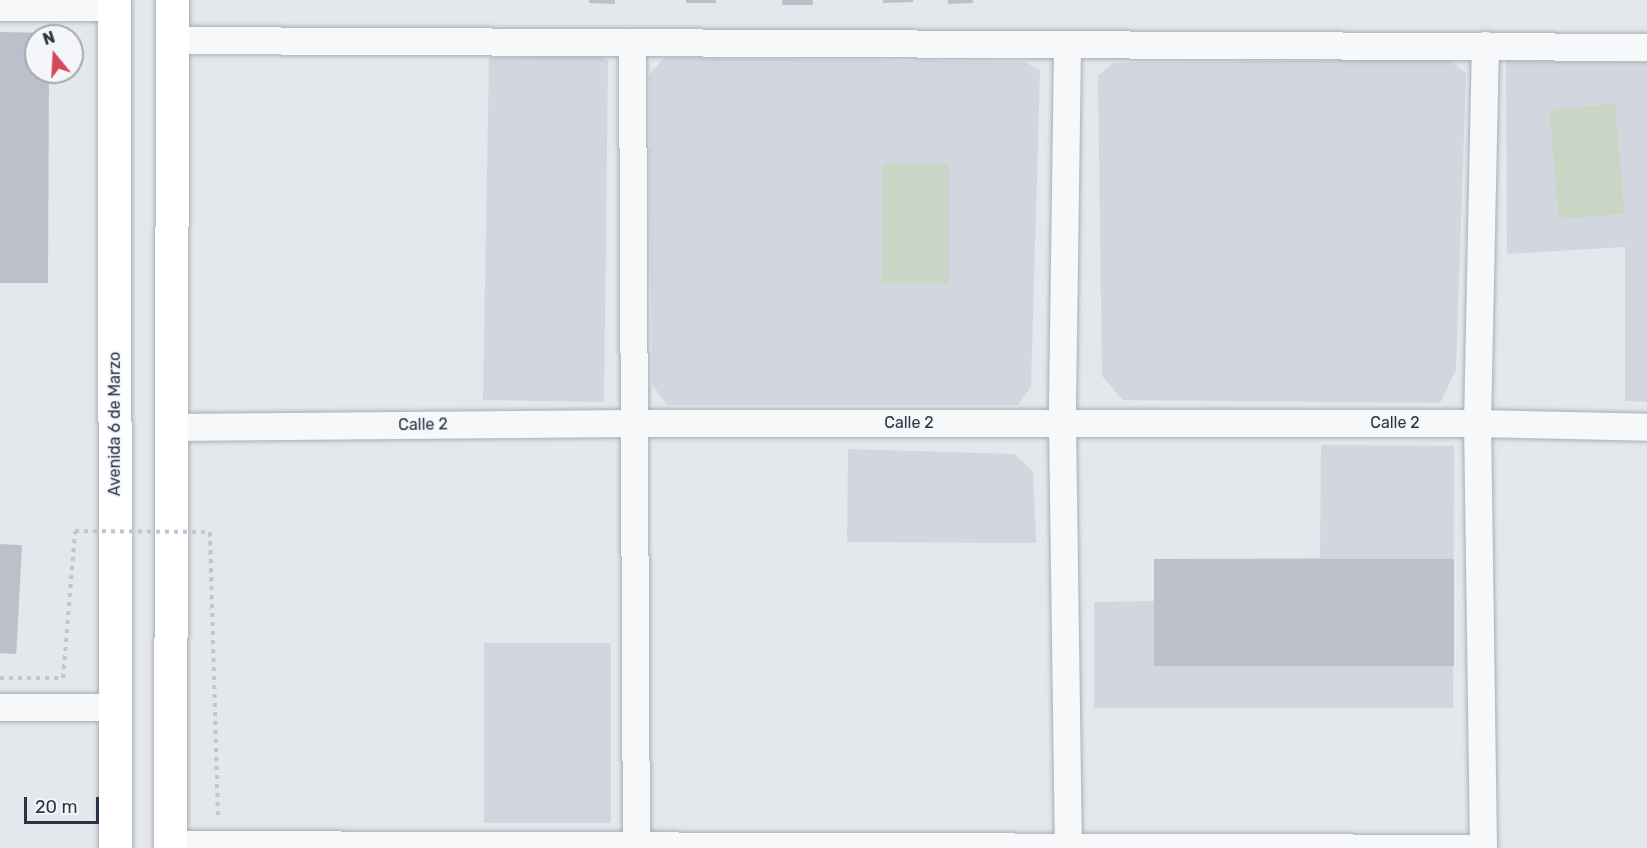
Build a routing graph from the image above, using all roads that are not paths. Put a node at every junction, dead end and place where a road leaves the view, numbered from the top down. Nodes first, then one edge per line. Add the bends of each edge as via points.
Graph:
1 (172, 0) edge
2 (114, 4) edge
3 (0, 7) edge
4 (171, 40) junction
5 (632, 42) junction
6 (1485, 45) junction
7 (1067, 46) junction
8 (1647, 46) edge
9 (631, 423) junction
10 (1477, 423) junction
11 (1062, 424) junction
12 (171, 427) junction
13 (1647, 427) edge
14 (0, 707) edge
15 (115, 707) junction
16 (170, 846) edge
17 (1068, 847) edge
18 (115, 848) edge
19 (636, 848) edge
20 (1483, 848) edge

1 - 4 highway
2 - 3 street
2 - 15 highway, Avenida 6 de Marzo
4 - 5 street
4 - 12 highway
5 - 7 street
5 - 9 street
6 - 7 street
6 - 8 street
6 - 10 street
7 - 11 street
9 - 11 street, Calle 2
9 - 12 street, Calle 2
9 - 19 street
10 - 11 street, Calle 2
10 - 13 street, Calle 2
10 - 20 street
11 - 17 street
12 - 16 highway
14 - 15 street
15 - 18 highway, Avenida 6 de Marzo
16 - 19 street
17 - 19 street
17 - 20 street

